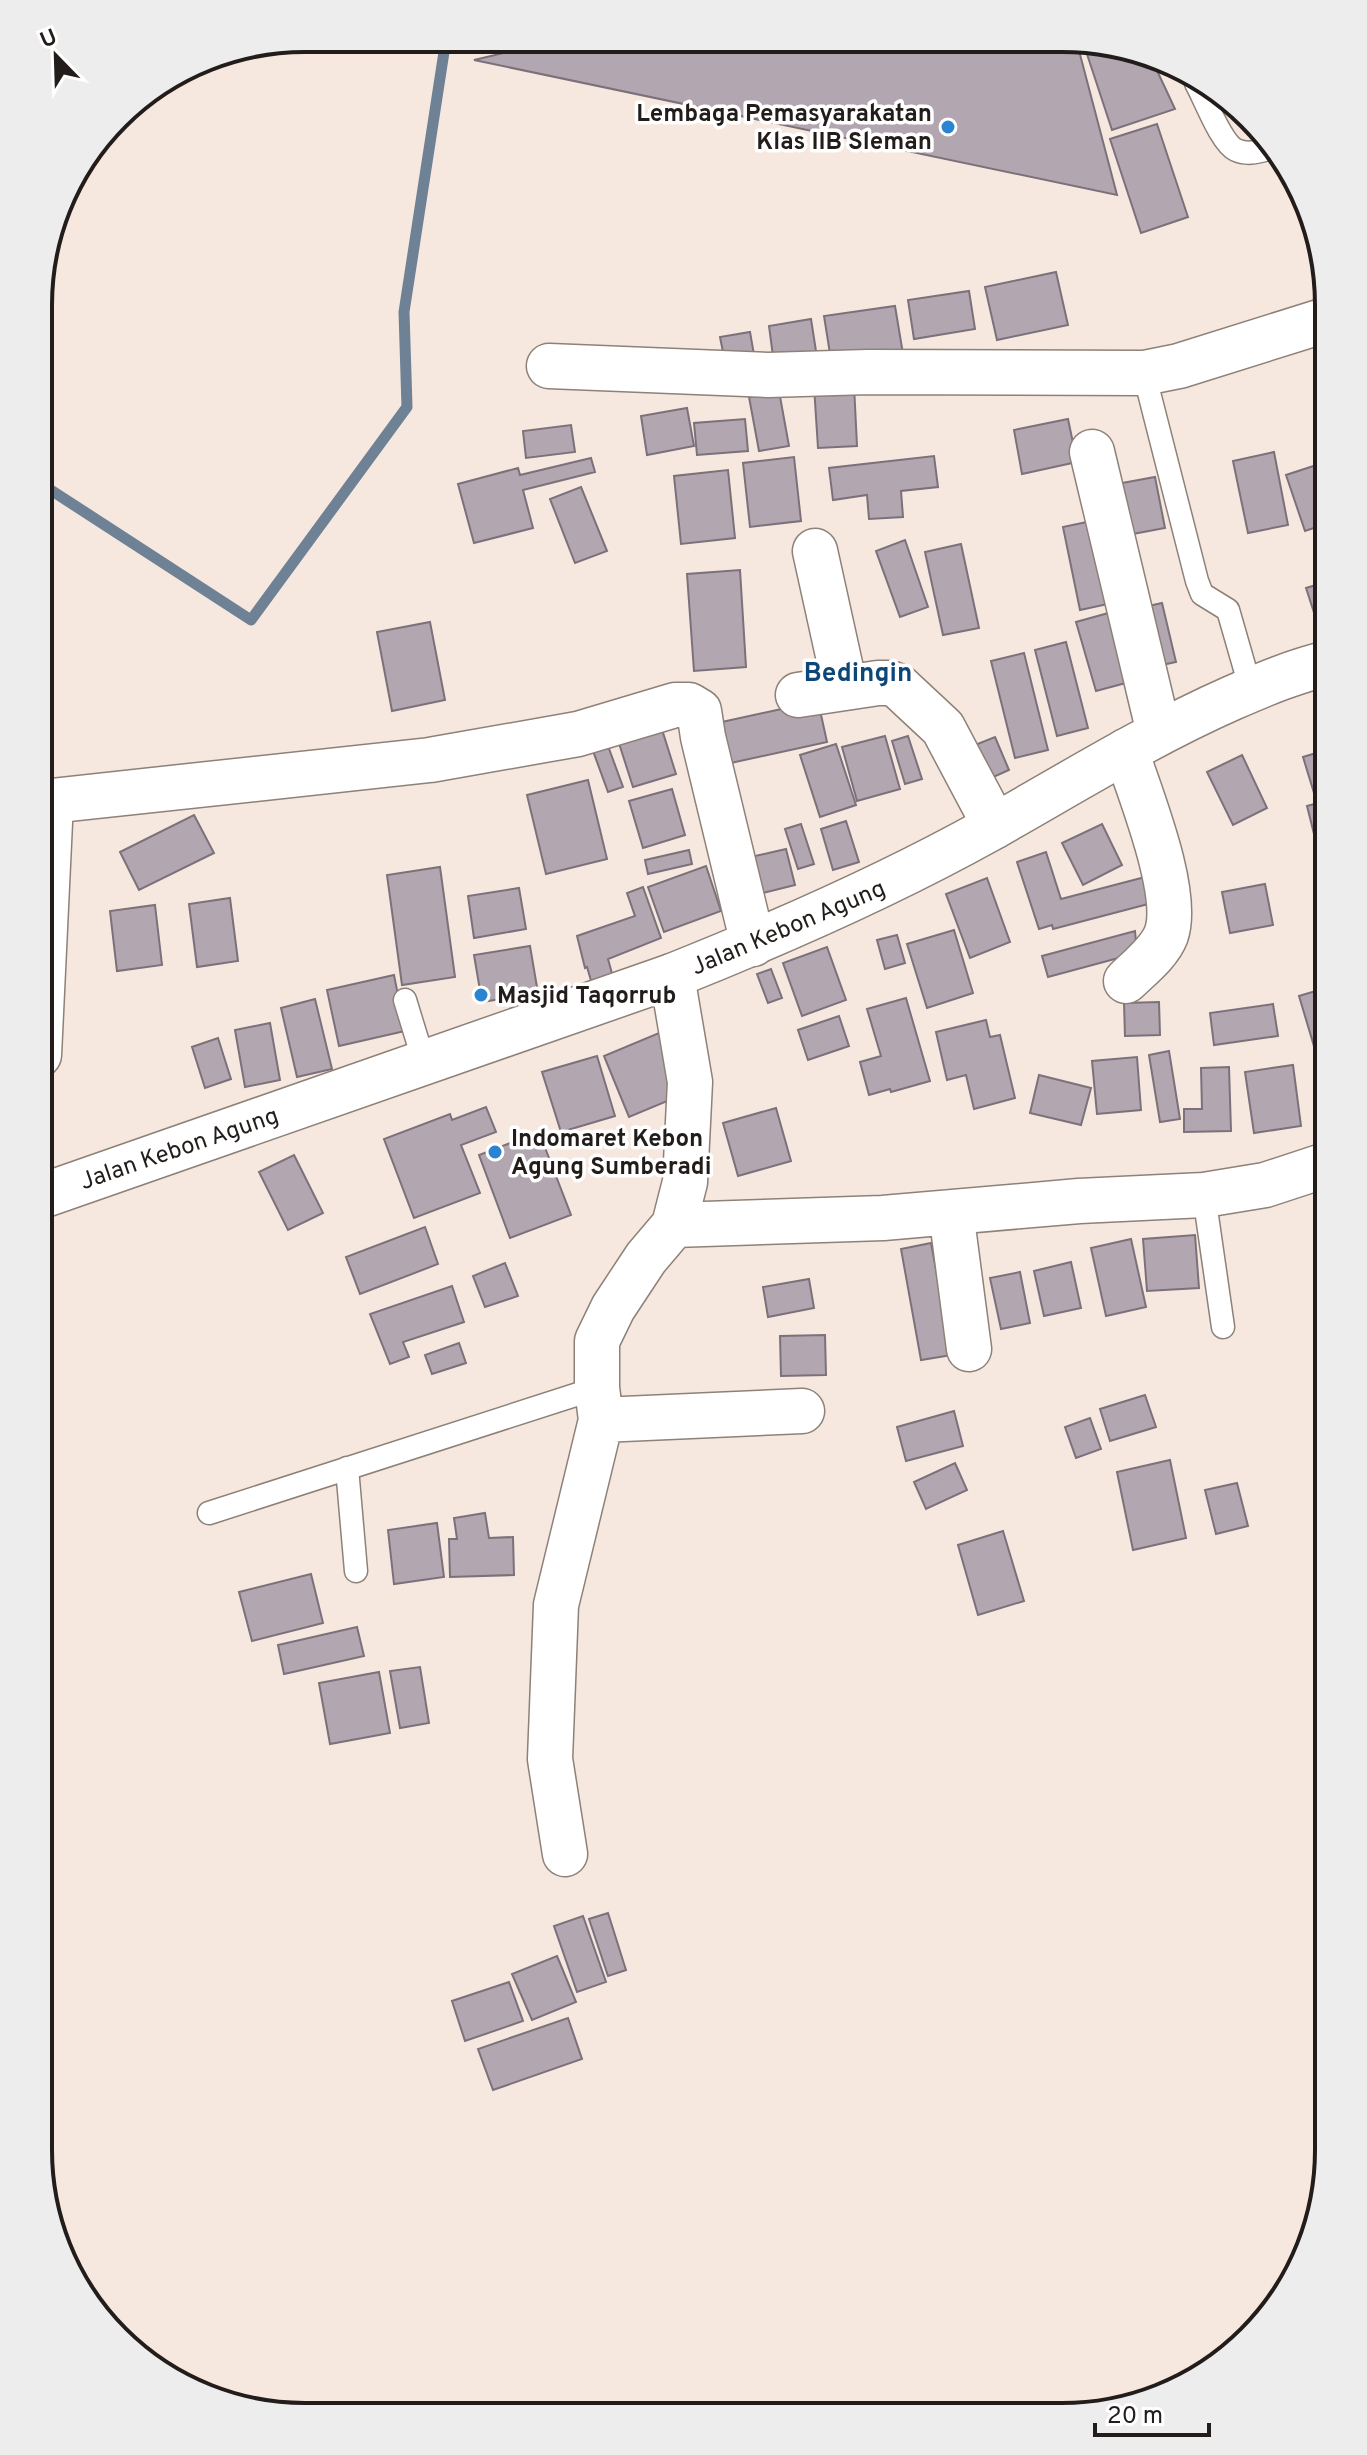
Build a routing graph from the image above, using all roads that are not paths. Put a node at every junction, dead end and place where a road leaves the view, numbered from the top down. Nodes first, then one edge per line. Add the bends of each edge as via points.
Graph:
1 (1202, 94) edge
2 (1262, 151) edge
3 (1315, 323) edge
4 (549, 366) dead end
5 (1144, 373) junction
6 (1092, 452) dead end
7 (815, 551) dead end
8 (1315, 666) edge
9 (845, 687) junction
10 (1251, 690) junction
11 (798, 695) dead end
12 (1142, 742) junction
13 (52, 801) edge
14 (995, 826) junction
15 (753, 944) junction
16 (672, 976) junction
17 (1126, 981) dead end
18 (405, 1000) dead end
19 (424, 1062) junction
20 (1315, 1169) edge
21 (52, 1192) edge
22 (1204, 1195) junction
23 (951, 1212) junction
24 (674, 1225) junction
25 (1223, 1327) dead end
26 (969, 1349) dead end
27 (599, 1404) junction
28 (802, 1411) dead end
29 (347, 1468) junction
30 (209, 1513) dead end
31 (356, 1571) dead end
32 (565, 1854) dead end

1 - 2 lane via 1233,149
3 - 5 street
4 - 5 street via 768,375
5 - 10 lane via 1197,581 1202,594 1228,610
6 - 12 street
7 - 9 street
8 - 10 street, Jalan Kebon Agung
9 - 11 street
9 - 14 street via 890,683 908,693 943,728
10 - 12 street, Jalan Kebon Agung
12 - 14 street, Jalan Kebon Agung
12 - 17 street via 1169,918 1162,943
13 - 15 street via 430,760 578,734 689,705 699,711
14 - 15 street, Jalan Kebon Agung via 891,882
15 - 16 street, Jalan Kebon Agung
16 - 19 street, Jalan Kebon Agung
16 - 24 street via 690,1082 685,1182
18 - 19 lane
19 - 21 street, Jalan Kebon Agung
20 - 22 street via 1265,1185
22 - 23 street
22 - 25 lane
23 - 24 street
23 - 26 street
24 - 27 street via 646,1258 597,1341
27 - 28 street
27 - 29 lane
27 - 32 street via 556,1605 550,1759
29 - 30 lane
29 - 31 lane

